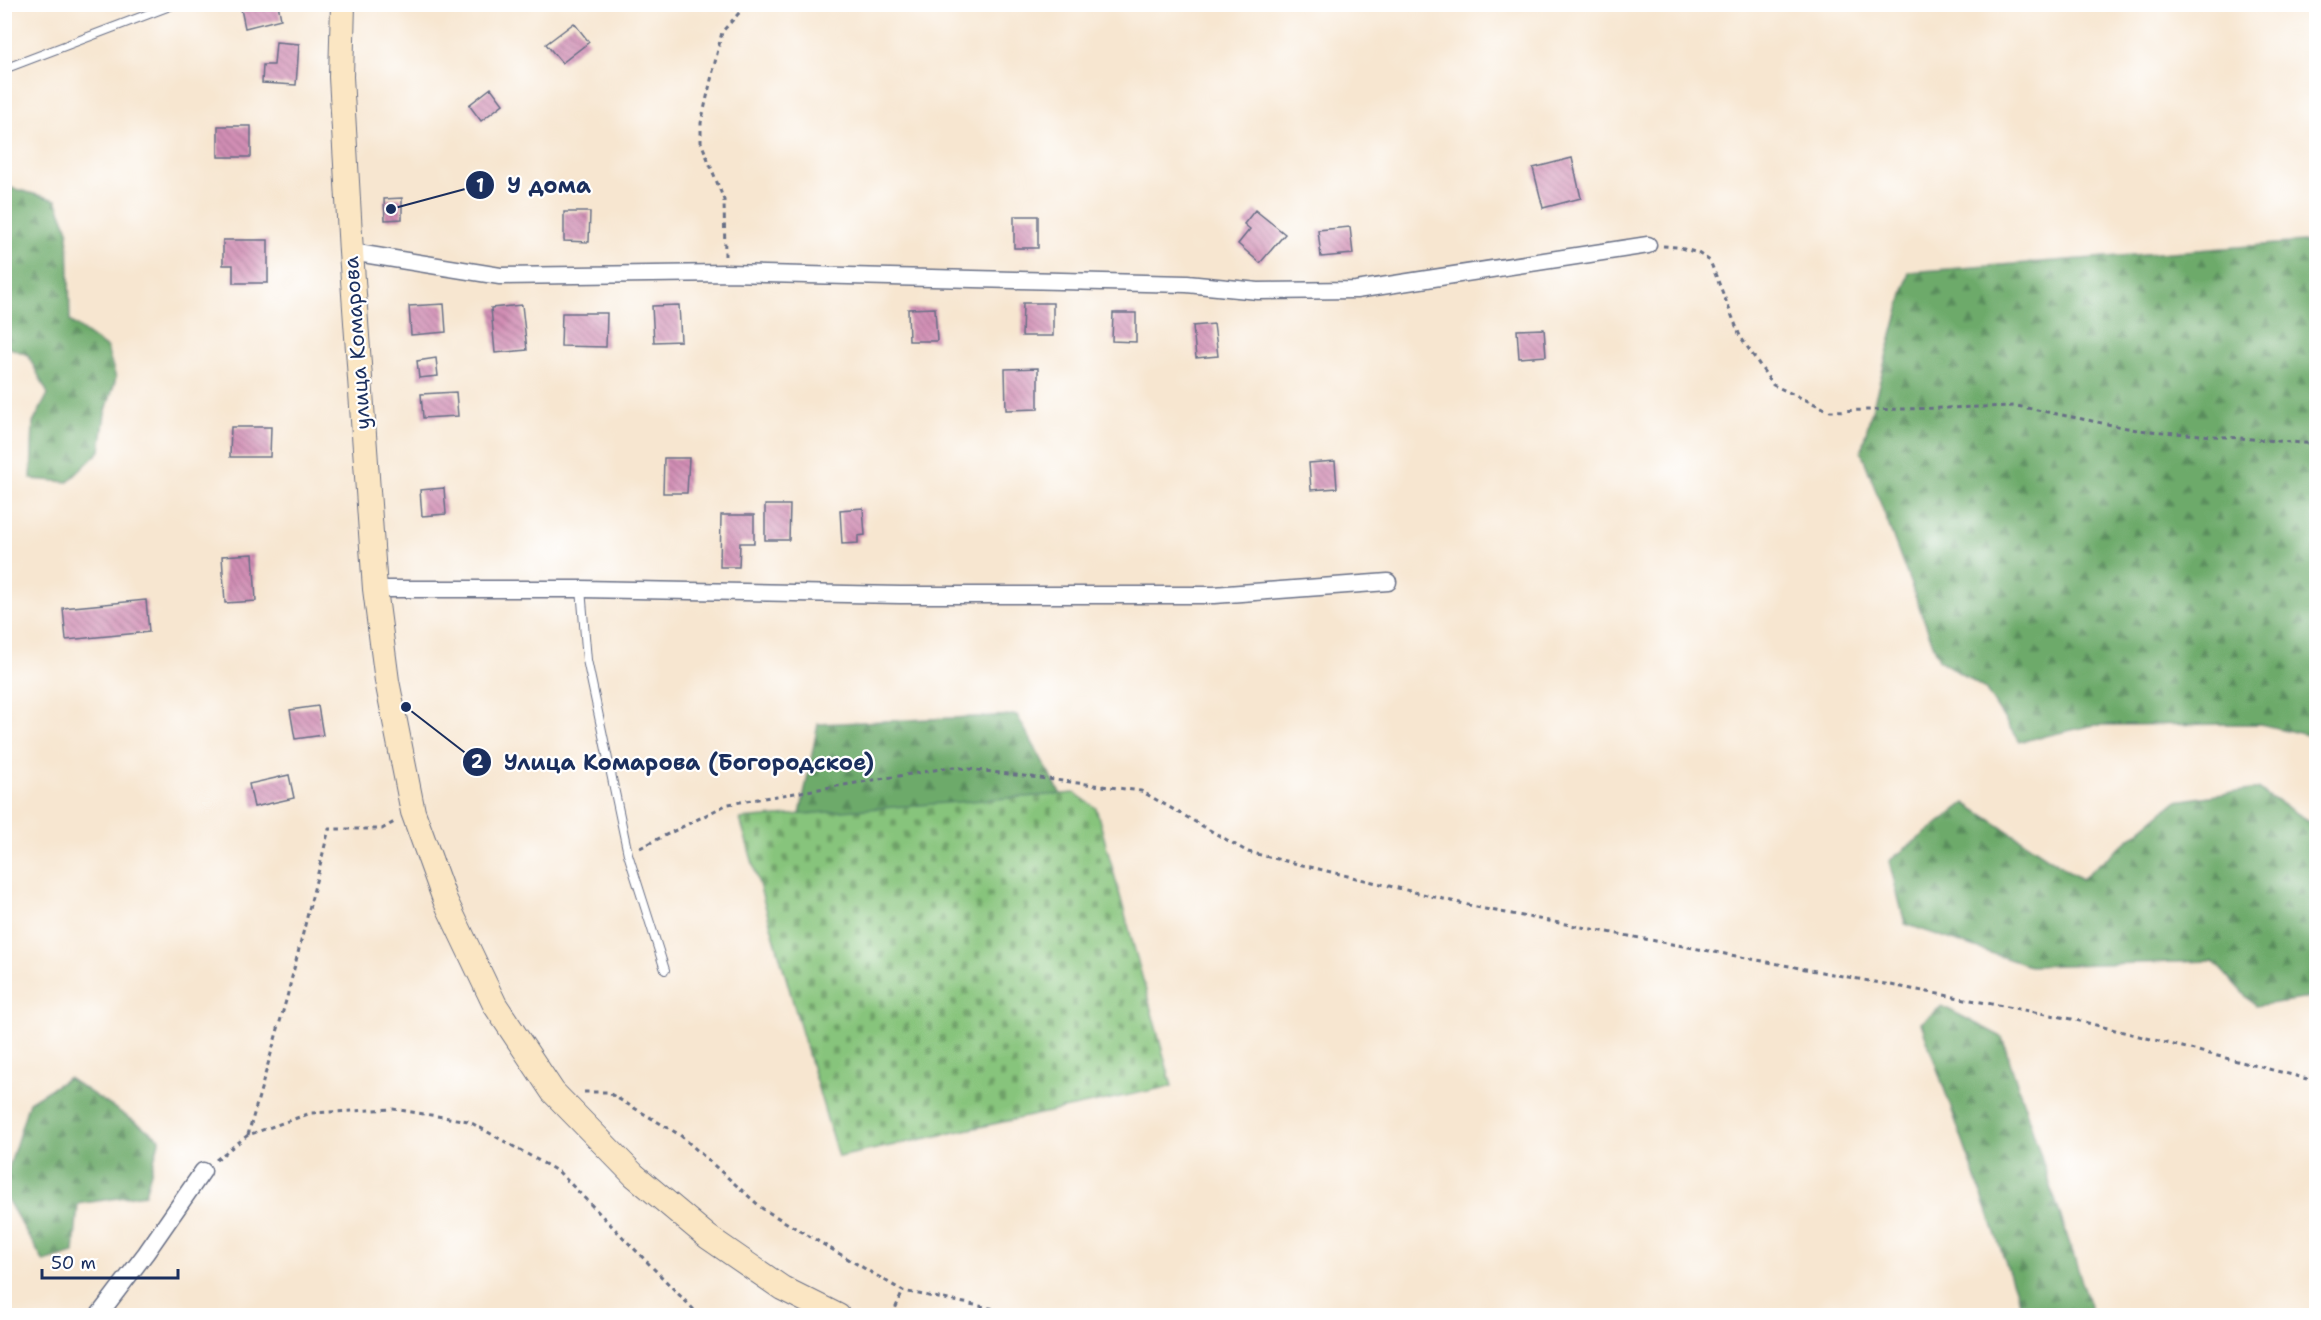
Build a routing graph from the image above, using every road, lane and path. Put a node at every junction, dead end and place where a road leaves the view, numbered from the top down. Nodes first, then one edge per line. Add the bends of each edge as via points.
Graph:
1 (175, 4) edge
2 (343, 4) edge
3 (747, 4) edge
4 (4, 69) edge
5 (1648, 245) joint
6 (351, 252) junction
7 (726, 273) junction
8 (2316, 444) edge
9 (1388, 582) dead end
10 (375, 589) junction
11 (581, 589) junction
12 (413, 812) junction
13 (628, 854) junction
14 (665, 970) dead end
15 (2316, 1081) edge
16 (553, 1092) junction
17 (248, 1135) junction
18 (203, 1171) joint
19 (903, 1290) junction
20 (98, 1316) edge
21 (700, 1316) edge
22 (838, 1316) edge
23 (892, 1316) edge
24 (1031, 1316) edge

1 - 4 lane
2 - 6 street, улица Комарова via 341,77
3 - 7 path via 722,32 701,123 701,142 724,200
5 - 7 street via 1356,290 1258,291 1188,284
5 - 8 path via 1677,247 1710,261 1740,336 1773,385 1830,411 2017,406 2137,430
6 - 7 street via 500,276
6 - 10 street, улица Комарова
9 - 11 street via 1214,595
10 - 11 street
10 - 12 street, улица Комарова via 387,681
11 - 13 lane via 587,660
12 - 16 street, улица Комарова via 445,900 495,1005
12 - 17 path via 382,829 329,829
13 - 14 lane
13 - 15 path via 728,804 953,767 1129,790 1141,792 1248,852 1485,909 2072,1019
16 - 19 path via 608,1092 680,1135 763,1209
16 - 22 street, улица Комарова via 634,1175 708,1237 782,1288
17 - 18 path
17 - 21 path via 311,1113 393,1109 468,1121 559,1172
18 - 20 street
19 - 23 path
19 - 24 path

